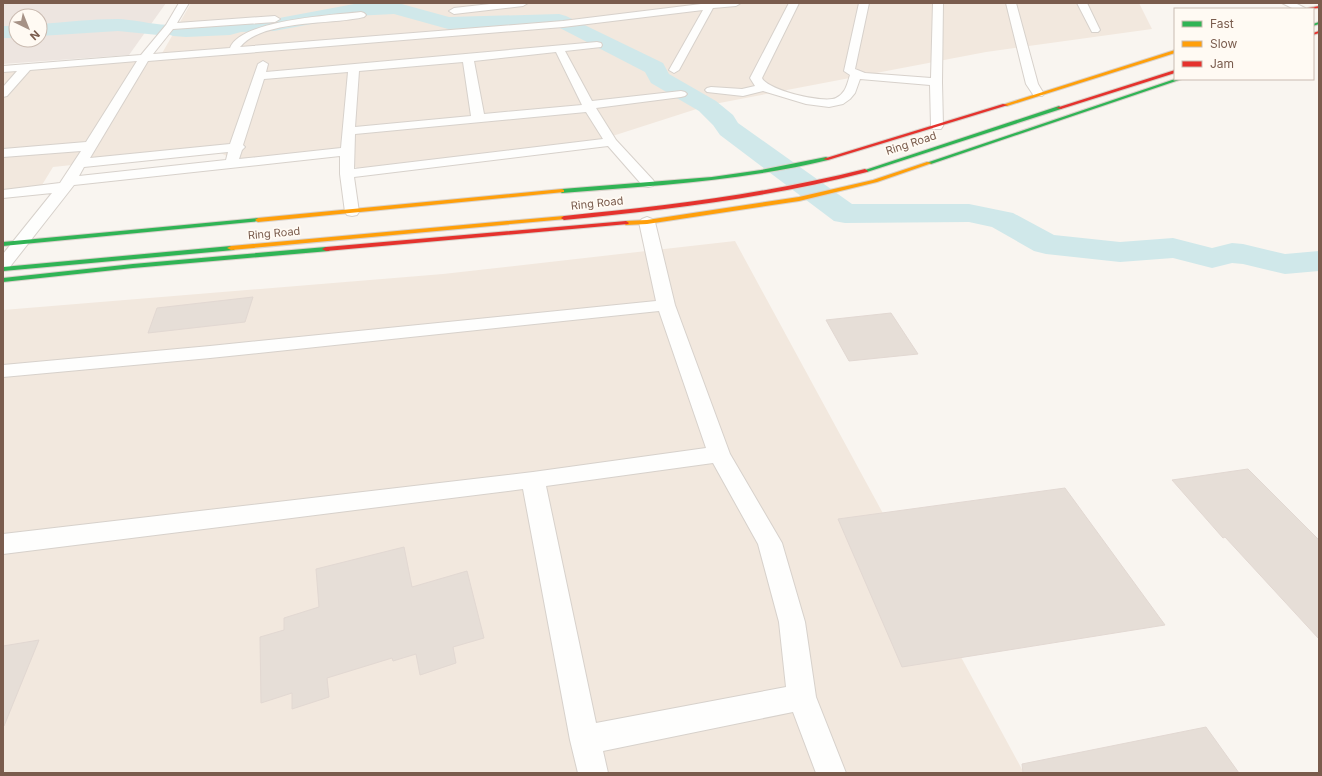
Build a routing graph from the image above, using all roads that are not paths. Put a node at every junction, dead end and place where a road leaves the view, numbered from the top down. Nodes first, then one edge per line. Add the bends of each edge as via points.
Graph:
1 (185, 3) edge
2 (523, 3) edge
3 (736, 3) edge
4 (794, 3) edge
5 (864, 3) edge
6 (938, 3) edge
7 (1011, 3) edge
8 (1082, 3) edge
9 (1287, 3) edge
10 (707, 4) edge
11 (1300, 8) edge
12 (454, 11) dead end
13 (361, 15) dead end
14 (283, 18) dead end
15 (569, 21) junction
16 (170, 26) junction
17 (1095, 30) dead end
18 (433, 34) junction
19 (597, 45) dead end
20 (235, 47) junction
21 (267, 48) junction
22 (559, 49) junction
23 (1174, 51) edge
24 (146, 56) junction
25 (468, 58) junction
26 (438, 60) junction
27 (1174, 61) edge
28 (27, 67) junction
29 (354, 68) junction
30 (3, 69) edge
31 (674, 70) dead end
32 (1174, 71) edge
33 (856, 75) junction
34 (260, 76) junction
35 (1176, 80) edge
36 (936, 82) junction
37 (764, 87) junction
38 (711, 90) dead end
39 (3, 94) edge
40 (681, 94) dead end
41 (1038, 94) junction
42 (589, 106) junction
43 (999, 117) dead end
44 (478, 118) junction
45 (937, 126) junction
46 (348, 130) junction
47 (611, 142) junction
48 (89, 146) junction
49 (238, 147) junction
50 (347, 152) junction
51 (3, 153) edge
52 (79, 163) junction
53 (230, 165) junction
54 (348, 174) junction
55 (648, 183) junction
56 (67, 184) junction
57 (3, 194) edge
58 (352, 212) junction
59 (647, 222) junction
60 (11, 252) edge
61 (3, 269) edge
62 (3, 280) edge
63 (666, 305) junction
64 (3, 371) edge
65 (719, 454) junction
66 (533, 480) junction
67 (3, 544) edge
68 (802, 698) junction
69 (585, 740) junction
70 (593, 773) edge
71 (831, 773) edge

1 - 16 street
2 - 12 street
3 - 10 street
4 - 37 street via 756,78
5 - 33 street via 849,72
6 - 36 street
7 - 41 street via 1032,84
8 - 17 street
9 - 11 street
10 - 15 street
10 - 15 street via 642,9
10 - 31 street
13 - 20 street via 273,28 245,37
14 - 16 street
15 - 18 street
15 - 20 street via 551,20
16 - 24 street
18 - 21 street
18 - 26 street
19 - 22 street
20 - 24 street
21 - 24 street
21 - 34 street
22 - 25 street
22 - 42 street
23 - 41 main road
24 - 28 street
24 - 48 street
25 - 26 street
25 - 44 street
26 - 29 street
27 - 43 main road
28 - 30 street
28 - 39 street
29 - 34 street
29 - 46 street
32 - 61 main road, Ring Road via 845,176 787,190 641,211
33 - 36 street
33 - 37 street via 847,97 830,103 817,103
34 - 49 street
35 - 59 main road via 858,185 799,199
36 - 45 street
37 - 38 street via 743,93
40 - 42 street
41 - 45 main road
42 - 44 street
42 - 47 street
44 - 46 street
45 - 55 main road via 818,160 761,172 712,179
46 - 50 street
47 - 54 street
47 - 55 street
48 - 51 street
48 - 52 street
49 - 52 street
49 - 53 street
50 - 53 street
50 - 54 street
52 - 56 street
53 - 56 street
54 - 58 street
55 - 58 main road
56 - 57 street
56 - 60 street
58 - 60 main road
59 - 62 main road via 133,266
59 - 63 street
63 - 64 street
63 - 65 street
65 - 66 street
65 - 68 street via 770,543 792,622
66 - 67 street
66 - 69 street
68 - 69 street
68 - 71 street
69 - 70 street

